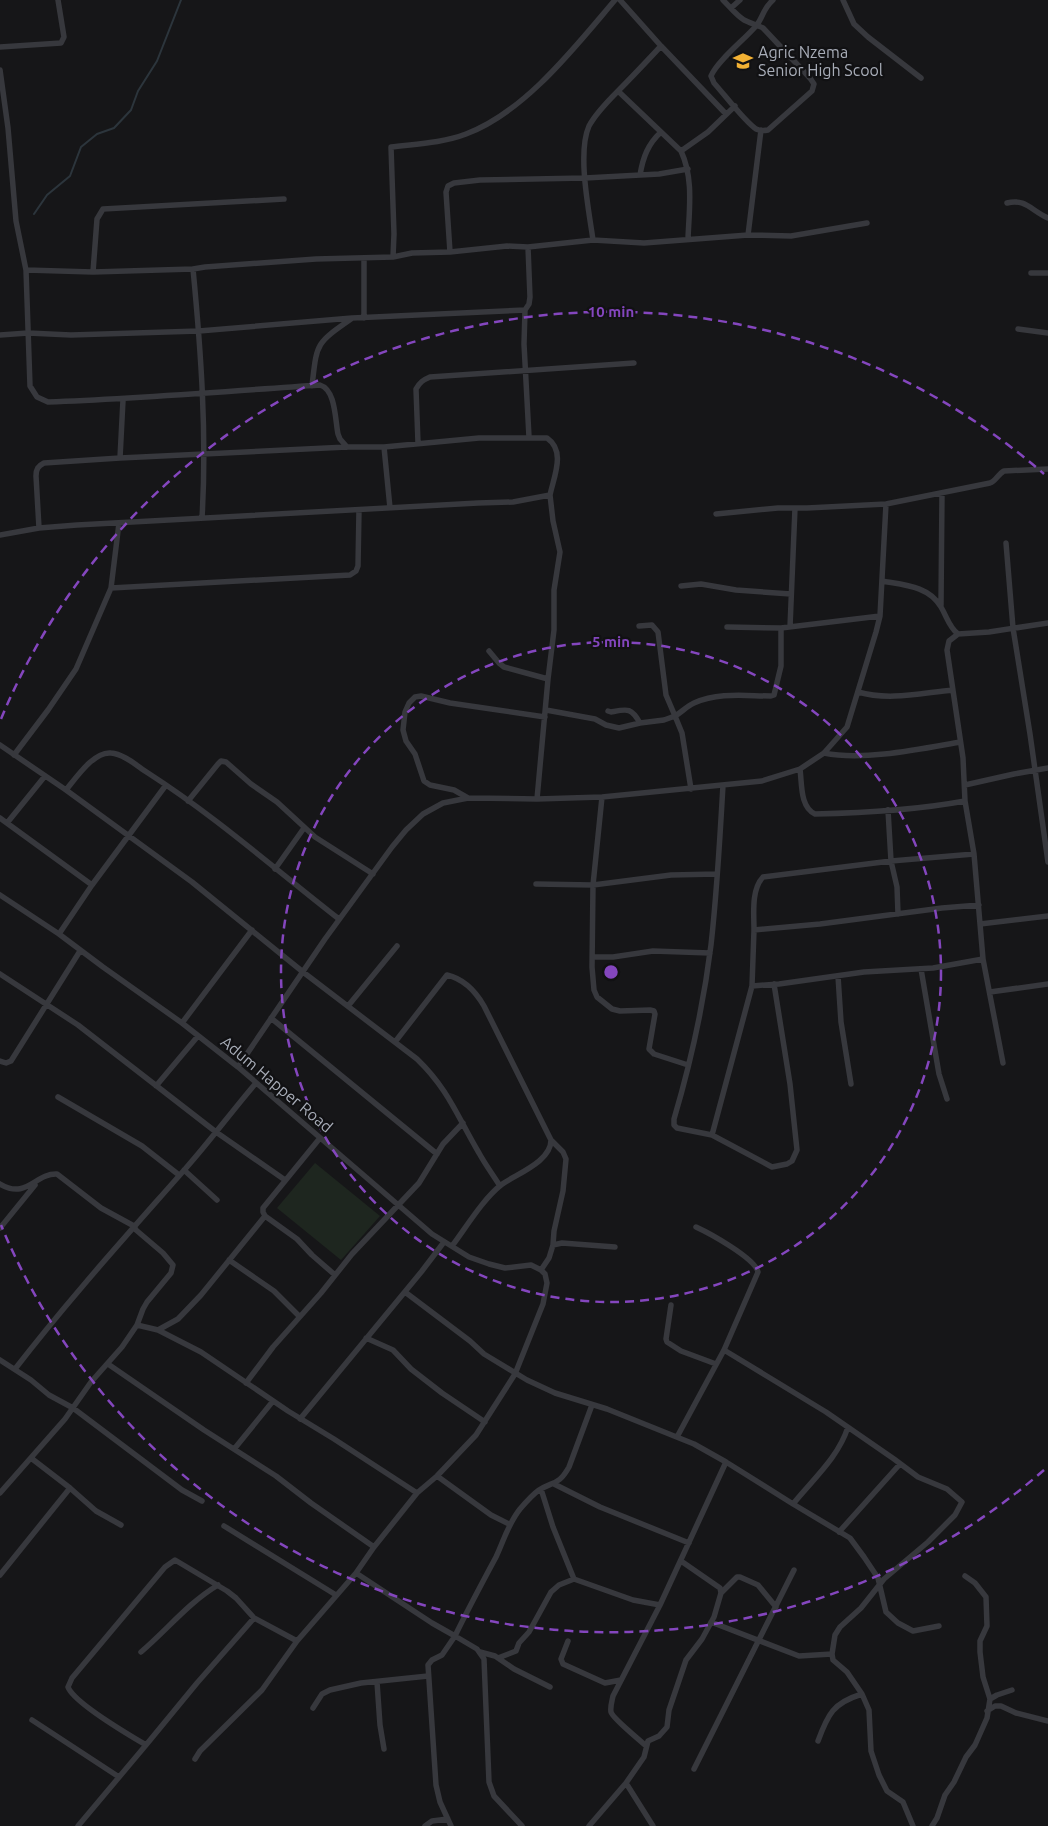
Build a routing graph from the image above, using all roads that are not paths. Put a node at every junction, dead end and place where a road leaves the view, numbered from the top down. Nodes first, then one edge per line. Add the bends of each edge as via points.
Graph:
1 (58, 0) edge
2 (615, 0) edge
3 (620, 0) edge
4 (724, 0) edge
5 (740, 0) edge
6 (773, 0) edge
7 (843, 0) edge
8 (731, 8) junction
9 (757, 24) junction
10 (661, 46) junction
11 (0, 47) edge
12 (0, 70) edge
13 (1, 78) edge
14 (921, 78) dead end
15 (618, 91) junction
16 (734, 106) junction
17 (726, 114) junction
18 (761, 130) junction
19 (661, 132) junction
20 (681, 152) junction
21 (688, 169) junction
22 (640, 175) junction
23 (585, 178) junction
24 (284, 199) dead end
25 (1007, 203) dead end
26 (1048, 218) edge
27 (867, 223) dead end
28 (748, 235) junction
29 (688, 239) junction
30 (592, 240) junction
31 (528, 247) junction
32 (450, 252) junction
33 (394, 257) junction
34 (364, 258) junction
35 (193, 269) junction
36 (26, 270) junction
37 (94, 272) junction
38 (1030, 273) dead end
39 (1048, 273) edge
40 (526, 310) junction
41 (352, 318) junction
42 (364, 318) junction
43 (1018, 329) dead end
44 (199, 331) junction
45 (28, 333) junction
46 (1048, 333) edge
47 (0, 335) edge
48 (634, 363) dead end
49 (525, 372) junction
50 (312, 386) junction
51 (202, 393) junction
52 (123, 400) junction
53 (529, 437) junction
54 (418, 443) junction
55 (347, 447) junction
56 (384, 447) junction
57 (204, 454) junction
58 (120, 458) junction
59 (1048, 469) edge
60 (942, 493) junction
61 (550, 495) junction
62 (886, 504) junction
63 (390, 508) junction
64 (795, 508) junction
65 (359, 510) junction
66 (716, 514) dead end
67 (202, 518) junction
68 (119, 523) junction
69 (39, 528) junction
70 (0, 535) edge
71 (1006, 543) dead end
72 (882, 581) junction
73 (682, 586) dead end
74 (111, 588) junction
75 (791, 594) junction
76 (940, 606) junction
77 (880, 616) junction
78 (1048, 623) edge
79 (639, 626) dead end
80 (790, 627) junction
81 (727, 628) dead end
82 (781, 628) junction
83 (1013, 628) junction
84 (958, 634) junction
85 (489, 651) dead end
86 (548, 679) junction
87 (953, 690) junction
88 (858, 692) junction
89 (546, 710) junction
90 (608, 711) dead end
91 (675, 716) junction
92 (545, 717) junction
93 (640, 723) junction
94 (960, 742) junction
95 (0, 746) edge
96 (824, 753) junction
97 (14, 755) junction
98 (1048, 768) edge
99 (800, 769) junction
100 (1036, 771) junction
101 (45, 776) junction
102 (166, 785) junction
103 (965, 785) junction
104 (723, 786) junction
105 (691, 788) junction
106 (66, 790) junction
107 (602, 797) junction
108 (468, 798) junction
109 (537, 799) junction
110 (188, 801) junction
111 (965, 801) junction
112 (888, 810) junction
113 (0, 818) edge
114 (7, 823) junction
115 (304, 828) junction
116 (129, 836) junction
117 (974, 854) junction
118 (891, 861) junction
119 (1048, 862) edge
120 (275, 869) junction
121 (373, 874) junction
122 (717, 874) junction
123 (536, 884) dead end
124 (593, 884) junction
125 (92, 885) junction
126 (0, 895) edge
127 (980, 905) junction
128 (898, 914) junction
129 (1048, 916) edge
130 (339, 919) junction
131 (980, 924) junction
132 (252, 930) junction
133 (754, 930) junction
134 (59, 934) junction
135 (397, 946) dead end
136 (80, 951) junction
137 (710, 953) junction
138 (593, 957) junction
139 (984, 959) junction
140 (921, 969) junction
141 (303, 972) junction
142 (0, 974) edge
143 (838, 976) junction
144 (774, 984) junction
145 (1048, 984) edge
146 (752, 986) junction
147 (990, 992) junction
148 (46, 1006) junction
149 (348, 1006) junction
150 (271, 1018) junction
151 (182, 1023) junction
152 (198, 1036) junction
153 (395, 1042) junction
154 (0, 1061) edge
155 (1003, 1063) dead end
156 (688, 1065) junction
157 (238, 1067) junction
158 (256, 1083) junction
159 (851, 1084) dead end
160 (156, 1086) junction
161 (58, 1097) dead end
162 (947, 1099) dead end
163 (463, 1123) junction
164 (216, 1132) junction
165 (712, 1135) junction
166 (320, 1138) junction
167 (551, 1140) junction
168 (437, 1154) junction
169 (184, 1170) junction
170 (179, 1175) junction
171 (285, 1180) junction
172 (38, 1182) junction
173 (0, 1184) edge
174 (500, 1186) junction
175 (217, 1200) dead end
176 (397, 1204) junction
177 (265, 1216) junction
178 (134, 1226) junction
179 (696, 1227) dead end
180 (0, 1228) edge
181 (444, 1242) junction
182 (553, 1244) junction
183 (452, 1246) junction
184 (615, 1247) dead end
185 (229, 1260) junction
186 (542, 1270) junction
187 (335, 1275) junction
188 (405, 1292) junction
189 (670, 1305) dead end
190 (299, 1316) junction
191 (137, 1325) junction
192 (158, 1330) junction
193 (366, 1338) junction
194 (724, 1350) junction
195 (0, 1360) edge
196 (108, 1364) junction
197 (716, 1364) junction
198 (15, 1369) junction
199 (515, 1374) junction
200 (246, 1383) junction
201 (273, 1401) junction
202 (592, 1405) junction
203 (73, 1408) junction
204 (300, 1418) junction
205 (485, 1422) junction
206 (848, 1427) junction
207 (677, 1437) junction
208 (236, 1448) junction
209 (31, 1458) junction
210 (726, 1462) junction
211 (900, 1464) junction
212 (437, 1476) junction
213 (554, 1484) junction
214 (70, 1488) junction
215 (541, 1489) junction
216 (0, 1493) edge
217 (417, 1493) junction
218 (202, 1501) dead end
219 (793, 1504) junction
220 (509, 1524) junction
221 (121, 1525) dead end
222 (224, 1526) dead end
223 (839, 1532) junction
224 (689, 1543) junction
225 (374, 1547) junction
226 (681, 1561) junction
227 (794, 1570) dead end
228 (356, 1572) junction
229 (0, 1575) edge
230 (965, 1576) dead end
231 (574, 1579) junction
232 (218, 1585) junction
233 (880, 1585) junction
234 (722, 1593) junction
235 (336, 1595) junction
236 (660, 1606) junction
237 (776, 1607) junction
238 (254, 1618) junction
239 (711, 1622) junction
240 (939, 1626) dead end
241 (455, 1636) junction
242 (296, 1641) junction
243 (759, 1641) junction
244 (568, 1642) dead end
245 (141, 1652) dead end
246 (480, 1652) junction
247 (832, 1654) junction
248 (498, 1658) junction
249 (428, 1676) junction
250 (621, 1680) junction
251 (377, 1682) junction
252 (550, 1687) dead end
253 (1012, 1690) dead end
254 (862, 1694) junction
255 (990, 1699) junction
256 (313, 1708) dead end
257 (988, 1710) junction
258 (32, 1720) dead end
259 (1048, 1721) edge
260 (818, 1741) dead end
261 (146, 1745) junction
262 (646, 1746) junction
263 (384, 1749) dead end
264 (195, 1759) dead end
265 (694, 1769) dead end
266 (119, 1777) junction
267 (626, 1783) junction
268 (448, 1819) junction
269 (78, 1826) edge
270 (425, 1826) edge
271 (451, 1826) edge
272 (522, 1826) edge
273 (589, 1826) edge
274 (653, 1826) edge
275 (913, 1826) edge
276 (932, 1826) edge

1 - 11 street via 64,37 61,43
2 - 33 street via 527,96 504,114 454,138 391,147
3 - 10 street
4 - 8 street
5 - 8 street
6 - 9 street
7 - 14 street via 854,24
8 - 9 street via 747,21
9 - 16 street via 711,76
9 - 18 street via 814,84 812,92 768,130
10 - 15 street
10 - 17 street
12 - 13 street
13 - 36 street via 16,221
15 - 19 street
15 - 23 street via 589,126 585,144
16 - 17 street
16 - 18 street via 750,124
17 - 20 street
18 - 28 street
19 - 20 street
19 - 22 street via 649,144
20 - 21 street
21 - 22 street
21 - 29 street
22 - 23 street
23 - 30 street
23 - 32 street via 480,180 451,184 446,188
24 - 37 street via 103,209 97,219
25 - 26 street via 1021,201
27 - 28 street via 792,236
28 - 29 street
29 - 30 street via 644,243
30 - 31 street
31 - 32 street
31 - 40 street via 530,297
32 - 33 street
33 - 34 street
34 - 35 street
34 - 42 street
35 - 37 street
35 - 44 street
36 - 37 street
36 - 45 street
38 - 39 street
40 - 42 street
40 - 49 street
41 - 42 street
41 - 44 street
41 - 50 street via 320,344
43 - 46 street
44 - 45 street via 71,335
44 - 51 street
45 - 47 street
45 - 52 street via 30,386 37,397 48,402
48 - 49 street
49 - 53 street
49 - 54 street via 424,379 416,390
50 - 51 street
50 - 55 street via 320,385 328,391 338,434
51 - 52 street
51 - 57 street
52 - 58 street
53 - 54 street
53 - 61 street via 547,438 558,452
54 - 56 street
55 - 56 street
55 - 57 street
56 - 63 street
57 - 58 street
57 - 67 street
58 - 69 street via 39,466 36,470
59 - 60 street via 1004,471 990,483
60 - 62 street
60 - 76 street
61 - 63 street via 513,502
61 - 86 street via 560,552
62 - 64 street
62 - 72 street
63 - 65 street
64 - 66 street
64 - 75 street
65 - 67 street
65 - 74 street via 358,566 350,575
67 - 68 street
68 - 69 street
68 - 74 street
69 - 70 street
71 - 83 street
72 - 76 street via 914,586 933,596
72 - 77 street
73 - 75 street via 701,584
74 - 97 street via 76,669
75 - 80 street
76 - 84 street
77 - 80 street
77 - 88 street
78 - 83 street
79 - 91 street via 652,625 658,632 666,695
80 - 82 street
81 - 82 street
82 - 91 street via 781,666 774,695 727,695 706,699
83 - 84 street
83 - 100 street
84 - 87 street via 949,641 947,650
85 - 86 street via 504,666
86 - 89 street
87 - 88 street via 888,697
87 - 94 street
88 - 96 street via 847,727
89 - 92 street
89 - 93 street via 595,718 618,728
90 - 93 street via 630,710
91 - 93 street
91 - 105 street via 684,742
92 - 108 street via 422,696 408,703 403,730 424,781
92 - 109 street
94 - 96 street via 871,755
94 - 103 street
95 - 97 street
96 - 99 street
97 - 101 street
98 - 100 street
99 - 104 street via 762,781
99 - 112 street via 804,798 810,812
100 - 103 street
100 - 119 street
101 - 106 street
101 - 114 street
102 - 106 street via 112,753 101,754 94,759
102 - 110 street
102 - 116 street
103 - 111 street
104 - 105 street
104 - 122 street
105 - 107 street
106 - 116 street
107 - 109 street
107 - 124 street
108 - 109 street
108 - 121 street via 443,803 423,814 406,830
110 - 115 street via 222,761 277,802
110 - 120 street
111 - 112 street
111 - 117 street
112 - 118 street
113 - 114 street
114 - 125 street
115 - 120 street
115 - 121 street
116 - 125 street
116 - 132 street
117 - 118 street
117 - 127 street
118 - 128 street
118 - 133 street via 763,877 755,895
120 - 130 street
121 - 130 street
122 - 124 street via 671,875
122 - 137 street
123 - 124 street
124 - 138 street
125 - 134 street
126 - 134 street, Adum Happer Road
127 - 128 street
127 - 131 street
128 - 133 street
129 - 131 street
130 - 141 street
131 - 139 street
132 - 141 street
132 - 151 street
133 - 146 street
134 - 136 street, Adum Happer Road
135 - 149 street
136 - 148 street
136 - 151 street, Adum Happer Road
137 - 138 street via 653,951
137 - 156 street
138 - 156 street via 594,990 598,997 612,1010 654,1011 649,1049 654,1054
139 - 140 street
139 - 147 street
140 - 143 street
140 - 162 street via 938,1067
141 - 149 street
141 - 150 street
142 - 148 street
143 - 144 street
143 - 159 street via 841,1022
144 - 146 street
144 - 165 street via 790,1084 797,1150 795,1158 787,1164 772,1167
145 - 147 street
146 - 165 street
147 - 155 street
148 - 154 street via 11,1061
148 - 160 street via 78,1025
149 - 153 street
150 - 157 street
150 - 168 street
151 - 152 street, Adum Happer Road
152 - 157 street, Adum Happer Road
152 - 160 street
153 - 163 street via 429,1070 451,1099
153 - 167 street via 447,975 468,986 484,1006
156 - 165 street via 674,1124 677,1128
157 - 158 street, Adum Happer Road
158 - 164 street
158 - 166 street, Adum Happer Road
160 - 164 street
161 - 170 street via 142,1146
163 - 168 street
163 - 174 street
164 - 169 street
164 - 171 street
166 - 171 street
166 - 176 street, Adum Happer Road
167 - 174 street via 541,1159
167 - 182 street via 566,1159
168 - 176 street via 419,1182
169 - 170 street
169 - 175 street
170 - 178 street
171 - 177 street via 263,1208
172 - 173 street via 12,1189
172 - 178 street via 43,1177 57,1174 101,1208
172 - 180 street
174 - 183 street
176 - 181 street, Adum Happer Road
176 - 187 street
177 - 185 street
177 - 187 street
178 - 191 street via 173,1265 171,1273 143,1309
178 - 198 street
179 - 194 street via 724,1242 758,1268
181 - 183 street, Adum Happer Road
181 - 188 street
182 - 184 street
182 - 186 street
183 - 186 street, Adum Happer Road via 469,1257 496,1267 531,1265
185 - 190 street via 274,1292
185 - 192 street via 178,1319
186 - 199 street via 547,1283 542,1304
187 - 190 street
188 - 193 street
188 - 199 street
189 - 197 street via 667,1342
190 - 200 street
191 - 192 street
191 - 196 street
192 - 200 street via 201,1352
193 - 204 street
193 - 205 street via 393,1350 411,1369
194 - 197 street
194 - 206 street
195 - 198 street
196 - 203 street
196 - 208 street via 204,1430
197 - 207 street
198 - 203 street
199 - 202 street via 555,1393
199 - 205 street
200 - 201 street
201 - 204 street
201 - 208 street
202 - 207 street
202 - 213 street via 569,1467
203 - 209 street
203 - 218 street via 182,1490
204 - 217 street
205 - 212 street
206 - 211 street
206 - 219 street via 835,1455
207 - 210 street
208 - 225 street
209 - 214 street
209 - 216 street
210 - 219 street
210 - 224 street
211 - 223 street
211 - 233 street via 918,1477 947,1489 962,1502 928,1542
212 - 217 street
212 - 220 street
213 - 215 street
213 - 224 street via 600,1507
214 - 221 street via 96,1511
214 - 229 street
215 - 220 street
215 - 231 street
217 - 225 street
219 - 223 street
220 - 241 street
222 - 235 street
223 - 233 street via 858,1548
224 - 226 street
225 - 228 street
226 - 234 street via 720,1588
226 - 236 street
227 - 237 street
228 - 235 street
228 - 241 street
230 - 255 street via 986,1597 987,1626 980,1641 980,1652
231 - 236 street
231 - 248 street via 551,1592 516,1651
232 - 238 street via 236,1598
232 - 245 street via 190,1604
232 - 261 street via 175,1560 165,1567 69,1682 70,1691 88,1708
233 - 240 street via 886,1612 898,1623 913,1631
233 - 247 street via 862,1608 840,1627 835,1635
234 - 237 street via 740,1577 758,1585
234 - 239 street
235 - 242 street
236 - 250 street
237 - 243 street
238 - 242 street
238 - 261 street
239 - 243 street
239 - 262 street via 686,1660 669,1710 667,1728
241 - 246 street
241 - 249 street via 442,1655 428,1665
242 - 264 street via 262,1690
243 - 247 street via 800,1656
243 - 265 street
244 - 250 street via 561,1659 563,1664 605,1682
246 - 248 street
246 - 272 street via 486,1674 488,1782 499,1803
247 - 254 street via 833,1660 847,1672
248 - 252 street
249 - 251 street
249 - 268 street via 436,1785
250 - 262 street via 610,1711 616,1721
251 - 256 street via 330,1690 322,1694
251 - 263 street
253 - 255 street
254 - 260 street via 846,1699 833,1710
254 - 275 street via 871,1718 872,1751 879,1775 887,1791 903,1802
255 - 257 street
257 - 259 street via 1001,1706
257 - 276 street via 975,1745 945,1795
258 - 266 street
261 - 266 street
262 - 267 street via 644,1757
266 - 269 street
267 - 273 street
267 - 274 street
268 - 270 street via 432,1821
268 - 271 street

